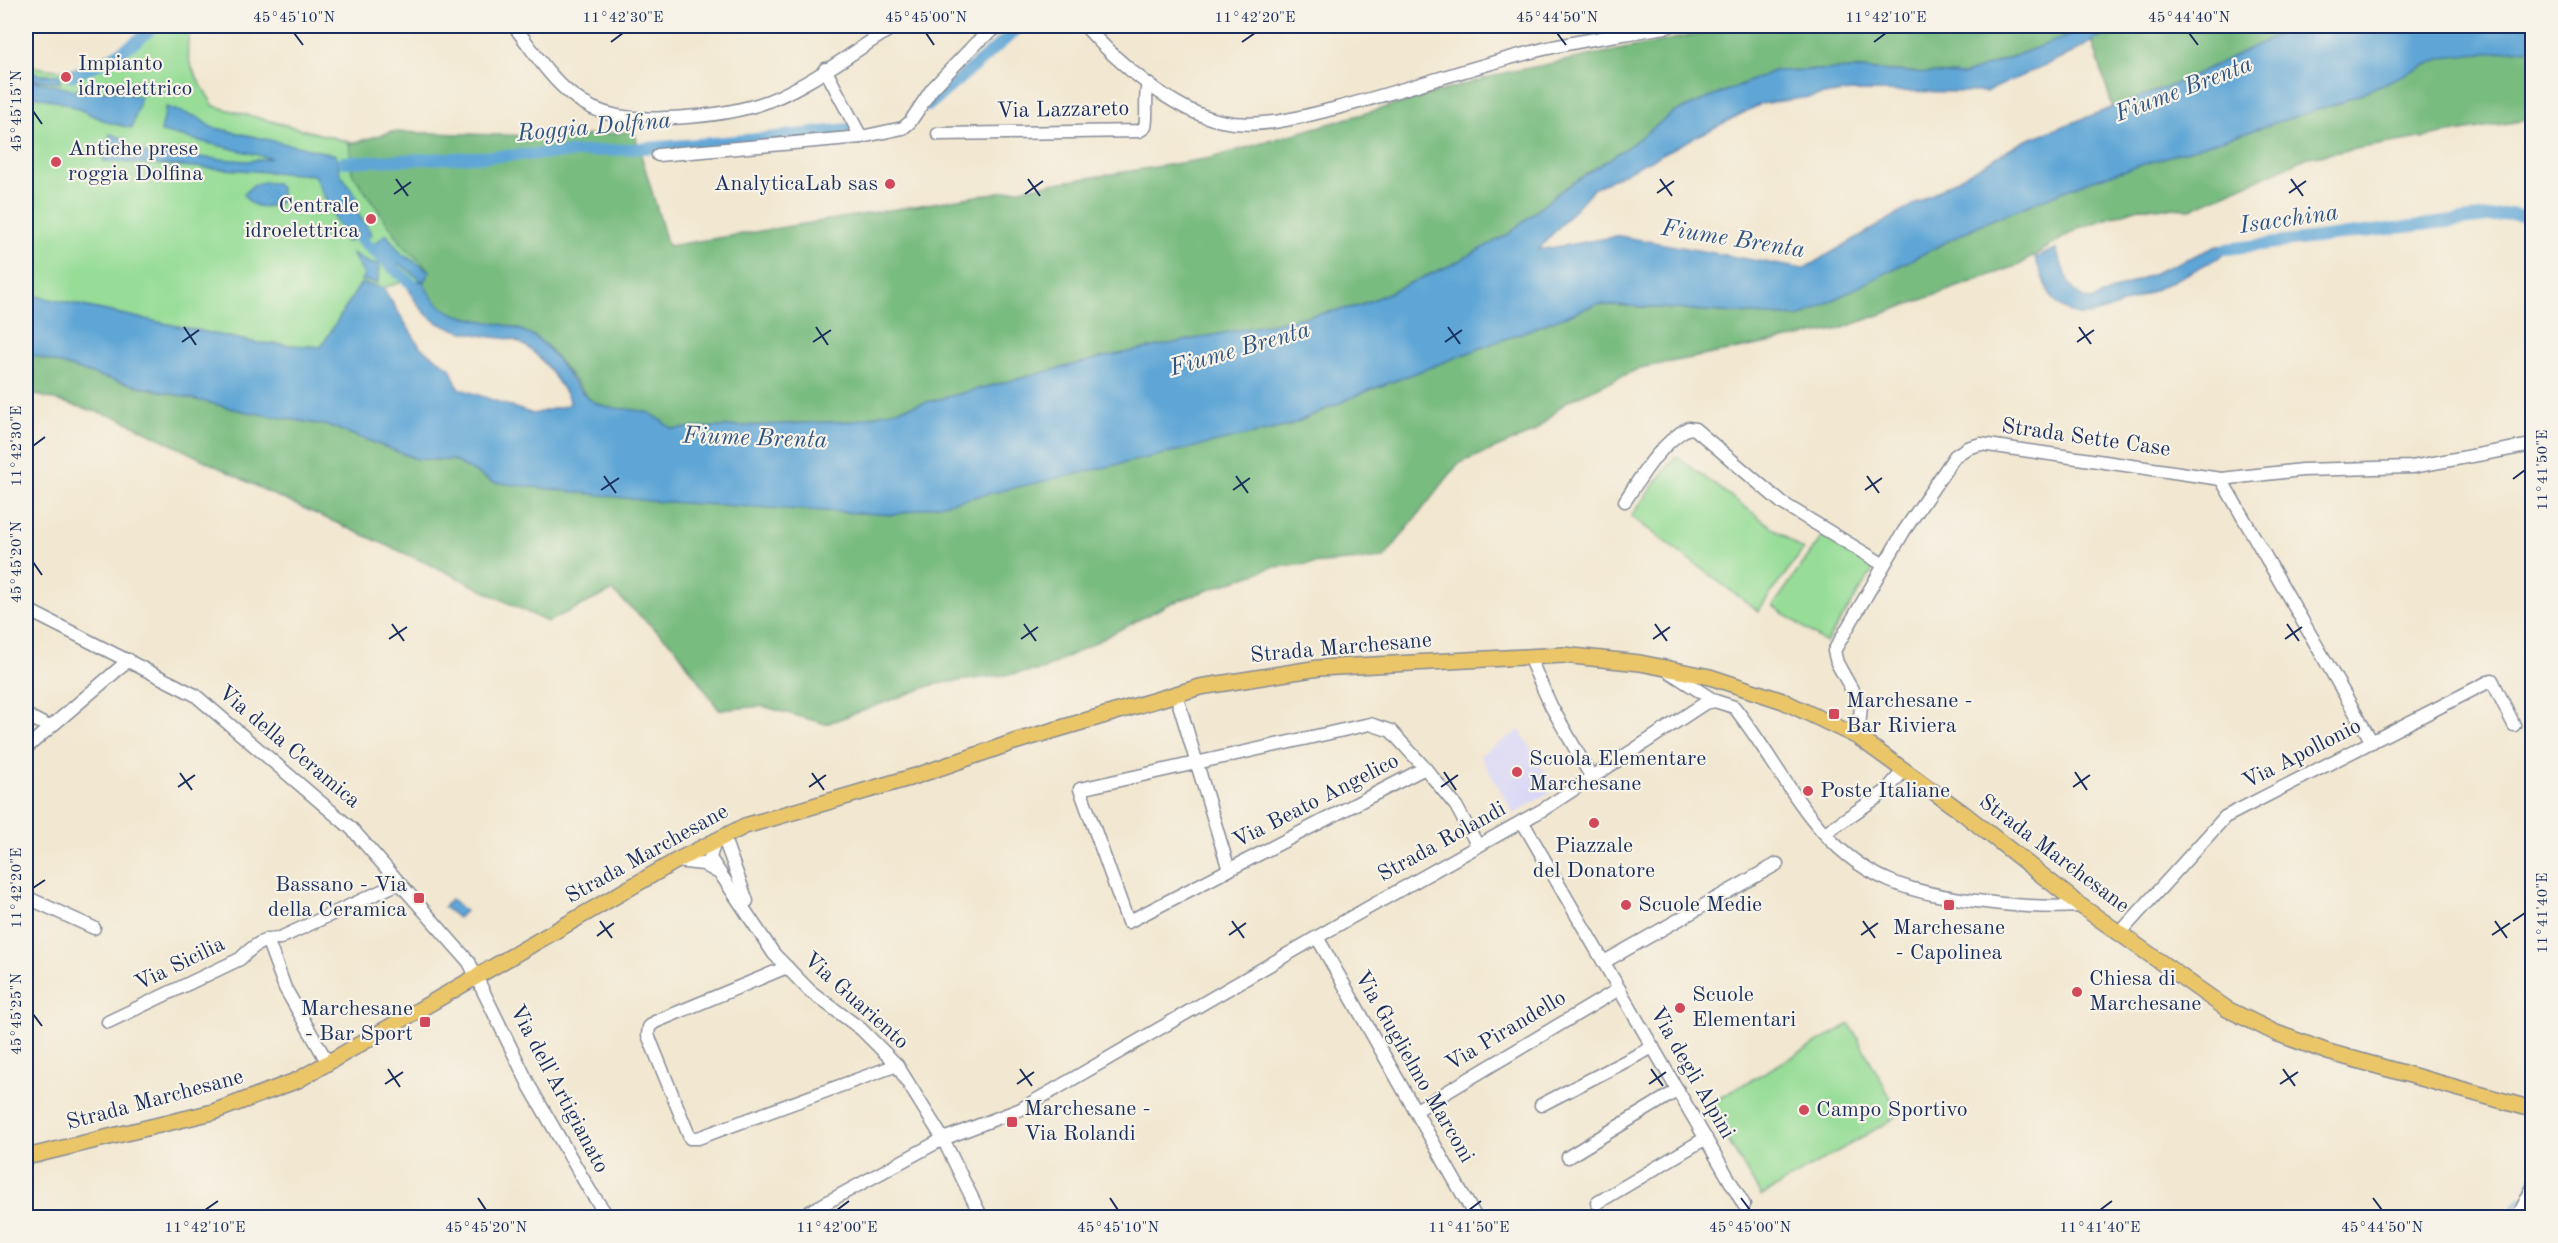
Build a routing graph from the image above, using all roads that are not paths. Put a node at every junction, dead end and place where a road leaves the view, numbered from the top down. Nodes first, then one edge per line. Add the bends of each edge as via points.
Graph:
1 (514, 26) edge
2 (895, 26) edge
3 (999, 26) edge
4 (1085, 26) edge
5 (1670, 26) edge
6 (825, 69) junction
7 (1148, 84) junction
8 (938, 134) dead end
9 (861, 137) junction
10 (658, 155) dead end
11 (2532, 445) edge
12 (2221, 479) junction
13 (1625, 501) dead end
14 (1884, 565) junction
15 (26, 609) edge
16 (1529, 657) junction
17 (129, 660) junction
18 (1662, 667) junction
19 (1176, 694) junction
20 (1715, 700) junction
21 (26, 715) edge
22 (2514, 725) dead end
23 (49, 727) junction
24 (1858, 736) junction
25 (2372, 742) junction
26 (26, 748) edge
27 (1195, 762) junction
28 (1425, 768) junction
29 (1904, 770) junction
30 (1592, 778) junction
31 (1522, 821) junction
32 (1825, 833) junction
33 (719, 838) junction
34 (1478, 846) junction
35 (676, 861) junction
36 (1777, 864) dead end
37 (1229, 870) junction
38 (722, 875) junction
39 (399, 883) junction
40 (26, 897) edge
41 (2081, 906) junction
42 (94, 928) dead end
43 (756, 928) junction
44 (2120, 933) junction
45 (1317, 937) junction
46 (267, 939) junction
47 (1604, 962) junction
48 (787, 967) junction
49 (477, 976) junction
50 (1619, 988) junction
51 (108, 1022) dead end
52 (1653, 1047) junction
53 (328, 1063) junction
54 (897, 1065) junction
55 (1678, 1090) junction
56 (1541, 1105) dead end
57 (2532, 1109) edge
58 (1415, 1111) junction
59 (1706, 1138) junction
60 (943, 1139) junction
61 (26, 1156) edge
62 (1568, 1157) dead end
63 (2532, 1189) edge
64 (1597, 1203) dead end
65 (1744, 1205) dead end
66 (609, 1218) edge
67 (798, 1218) edge
68 (982, 1218) edge
69 (1476, 1218) edge
70 (2517, 1218) edge

1 - 6 street via 550,75 573,96 618,118 705,117 759,105
2 - 6 street
3 - 9 street via 976,42 932,89 903,128
4 - 7 street
5 - 7 street via 1545,49 1290,120 1249,125 1219,121
6 - 9 street
7 - 8 street, Via Lazzareto via 1147,117 1145,127 1139,131
9 - 10 street
11 - 12 street, Strada Sette Case via 2412,468 2302,470
12 - 14 street, Strada Sette Case via 1981,444 1955,456
12 - 25 street
13 - 14 street via 1651,462 1679,433 1695,429 1782,503
14 - 24 street, Strada Sette Case via 1834,651 1861,706
15 - 17 street, Via della Ceramica
16 - 18 main road, Strada Marchesane via 1563,656
16 - 19 main road, Strada Marchesane via 1319,668 1256,676
16 - 30 street via 1551,706
17 - 23 street
17 - 39 street, Via della Ceramica via 195,695 352,829
18 - 20 street
18 - 24 main road, Strada Marchesane via 1710,677 1783,701
19 - 27 street, Via Beato Angelico
19 - 33 main road, Strada Marchesane via 1014,742 916,777 745,826
20 - 30 street, Strada Rolandi
20 - 32 street via 1734,707
21 - 23 street
22 - 25 street, Via Apollonio via 2493,680
23 - 26 street
24 - 29 main road, Strada Marchesane
25 - 44 street, Via Apollonio via 2225,817
27 - 28 street via 1370,724 1391,731
27 - 37 street, Via Beato Angelico
27 - 37 street via 1080,789 1128,922
28 - 34 street via 1456,806
28 - 37 street, Via Beato Angelico
29 - 32 street via 1885,792
29 - 41 main road, Strada Marchesane
30 - 31 street, Strada Rolandi
31 - 34 street, Strada Rolandi
31 - 47 street, Via degli Alpini
32 - 41 street via 1876,876 1912,891 2008,905
33 - 35 main road, Strada Marchesane
33 - 38 street, Via Guariento via 710,858
33 - 43 street, Via Guariento
34 - 45 street, Strada Rolandi
35 - 38 street via 703,864
35 - 49 main road, Strada Marchesane
36 - 47 street
38 - 43 street, Via Guariento
39 - 46 street, Via Sicilia via 280,938
39 - 49 street, Via della Ceramica via 461,952
40 - 42 street
41 - 44 main road, Strada Marchesane
43 - 48 street, Via Guariento
44 - 57 main road, Strada Marchesane via 2227,1009 2276,1033 2328,1052
45 - 58 street, Via Guglielmo Marconi
45 - 60 street, Strada Rolandi via 1021,1109
46 - 51 street, Via Sicilia via 240,958
46 - 53 street via 285,988
47 - 50 street, Via degli Alpini
48 - 54 street, Via Guariento
48 - 54 street via 649,1027 648,1035 690,1138
49 - 53 main road, Strada Marchesane
49 - 66 street, Via dell'Artigianato via 530,1088
50 - 52 street, Via degli Alpini
50 - 58 street, Via Pirandello
52 - 55 street, Via degli Alpini
52 - 56 street
53 - 61 main road, Strada Marchesane via 298,1080 213,1112
54 - 60 street, Via Guariento
55 - 59 street, Via degli Alpini
55 - 62 street
58 - 69 street, Via Guglielmo Marconi
59 - 64 street
59 - 65 street, Via degli Alpini
60 - 67 street, Strada Rolandi
60 - 68 street
63 - 70 street

